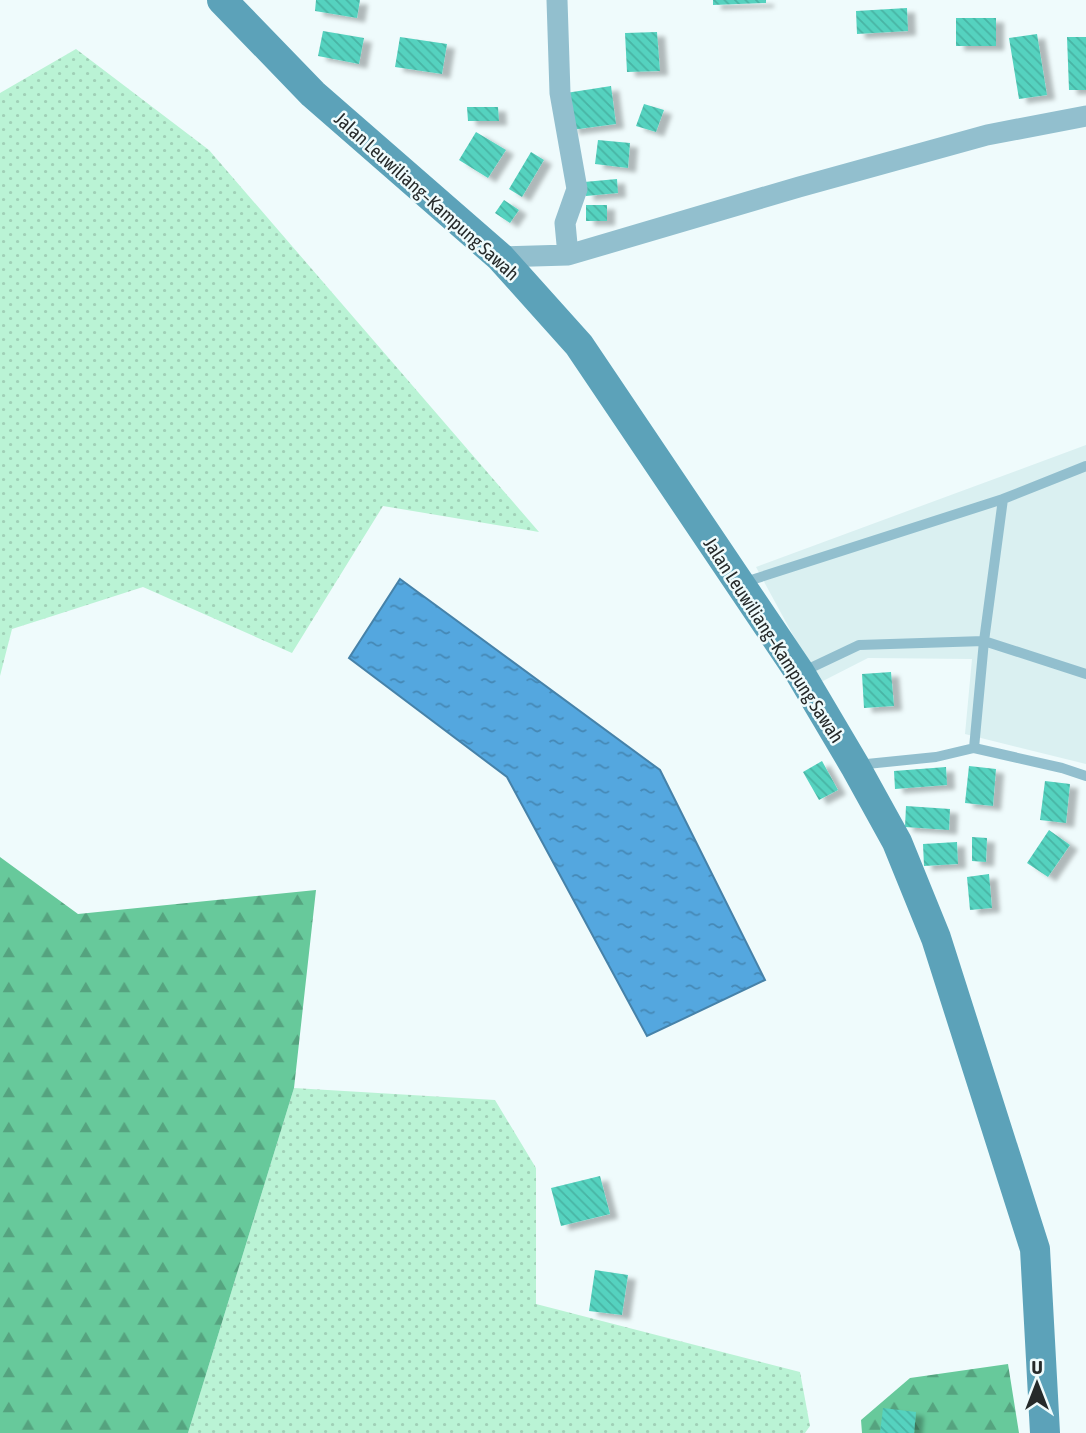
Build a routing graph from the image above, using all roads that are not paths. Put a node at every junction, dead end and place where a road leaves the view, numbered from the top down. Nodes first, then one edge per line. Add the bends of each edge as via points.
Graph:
1 (222, 0) edge
2 (557, 0) edge
3 (1086, 116) edge
4 (568, 255) junction
5 (500, 257) junction
6 (1086, 466) edge
7 (1003, 499) junction
8 (740, 584) junction
9 (984, 642) junction
10 (800, 673) junction
11 (1086, 674) edge
12 (974, 748) junction
13 (855, 766) junction
14 (1086, 776) edge
15 (1045, 1433) edge

1 - 5 main road, Jalan Leuwiliang–Kampung Sawah via 313,94
2 - 4 street via 561,93 577,189 565,223
3 - 4 street via 987,135
4 - 5 street
5 - 8 main road, Jalan Leuwiliang–Kampung Sawah via 579,345
6 - 7 lane
7 - 8 lane
7 - 9 lane
8 - 10 main road, Jalan Leuwiliang–Kampung Sawah
9 - 10 lane via 859,645
9 - 11 lane
9 - 12 lane
10 - 13 main road, Jalan Leuwiliang–Kampung Sawah
12 - 13 lane
12 - 14 lane
13 - 15 main road, Jalan Leuwiliang–Kampung Sawah via 897,842 936,938 1035,1249

